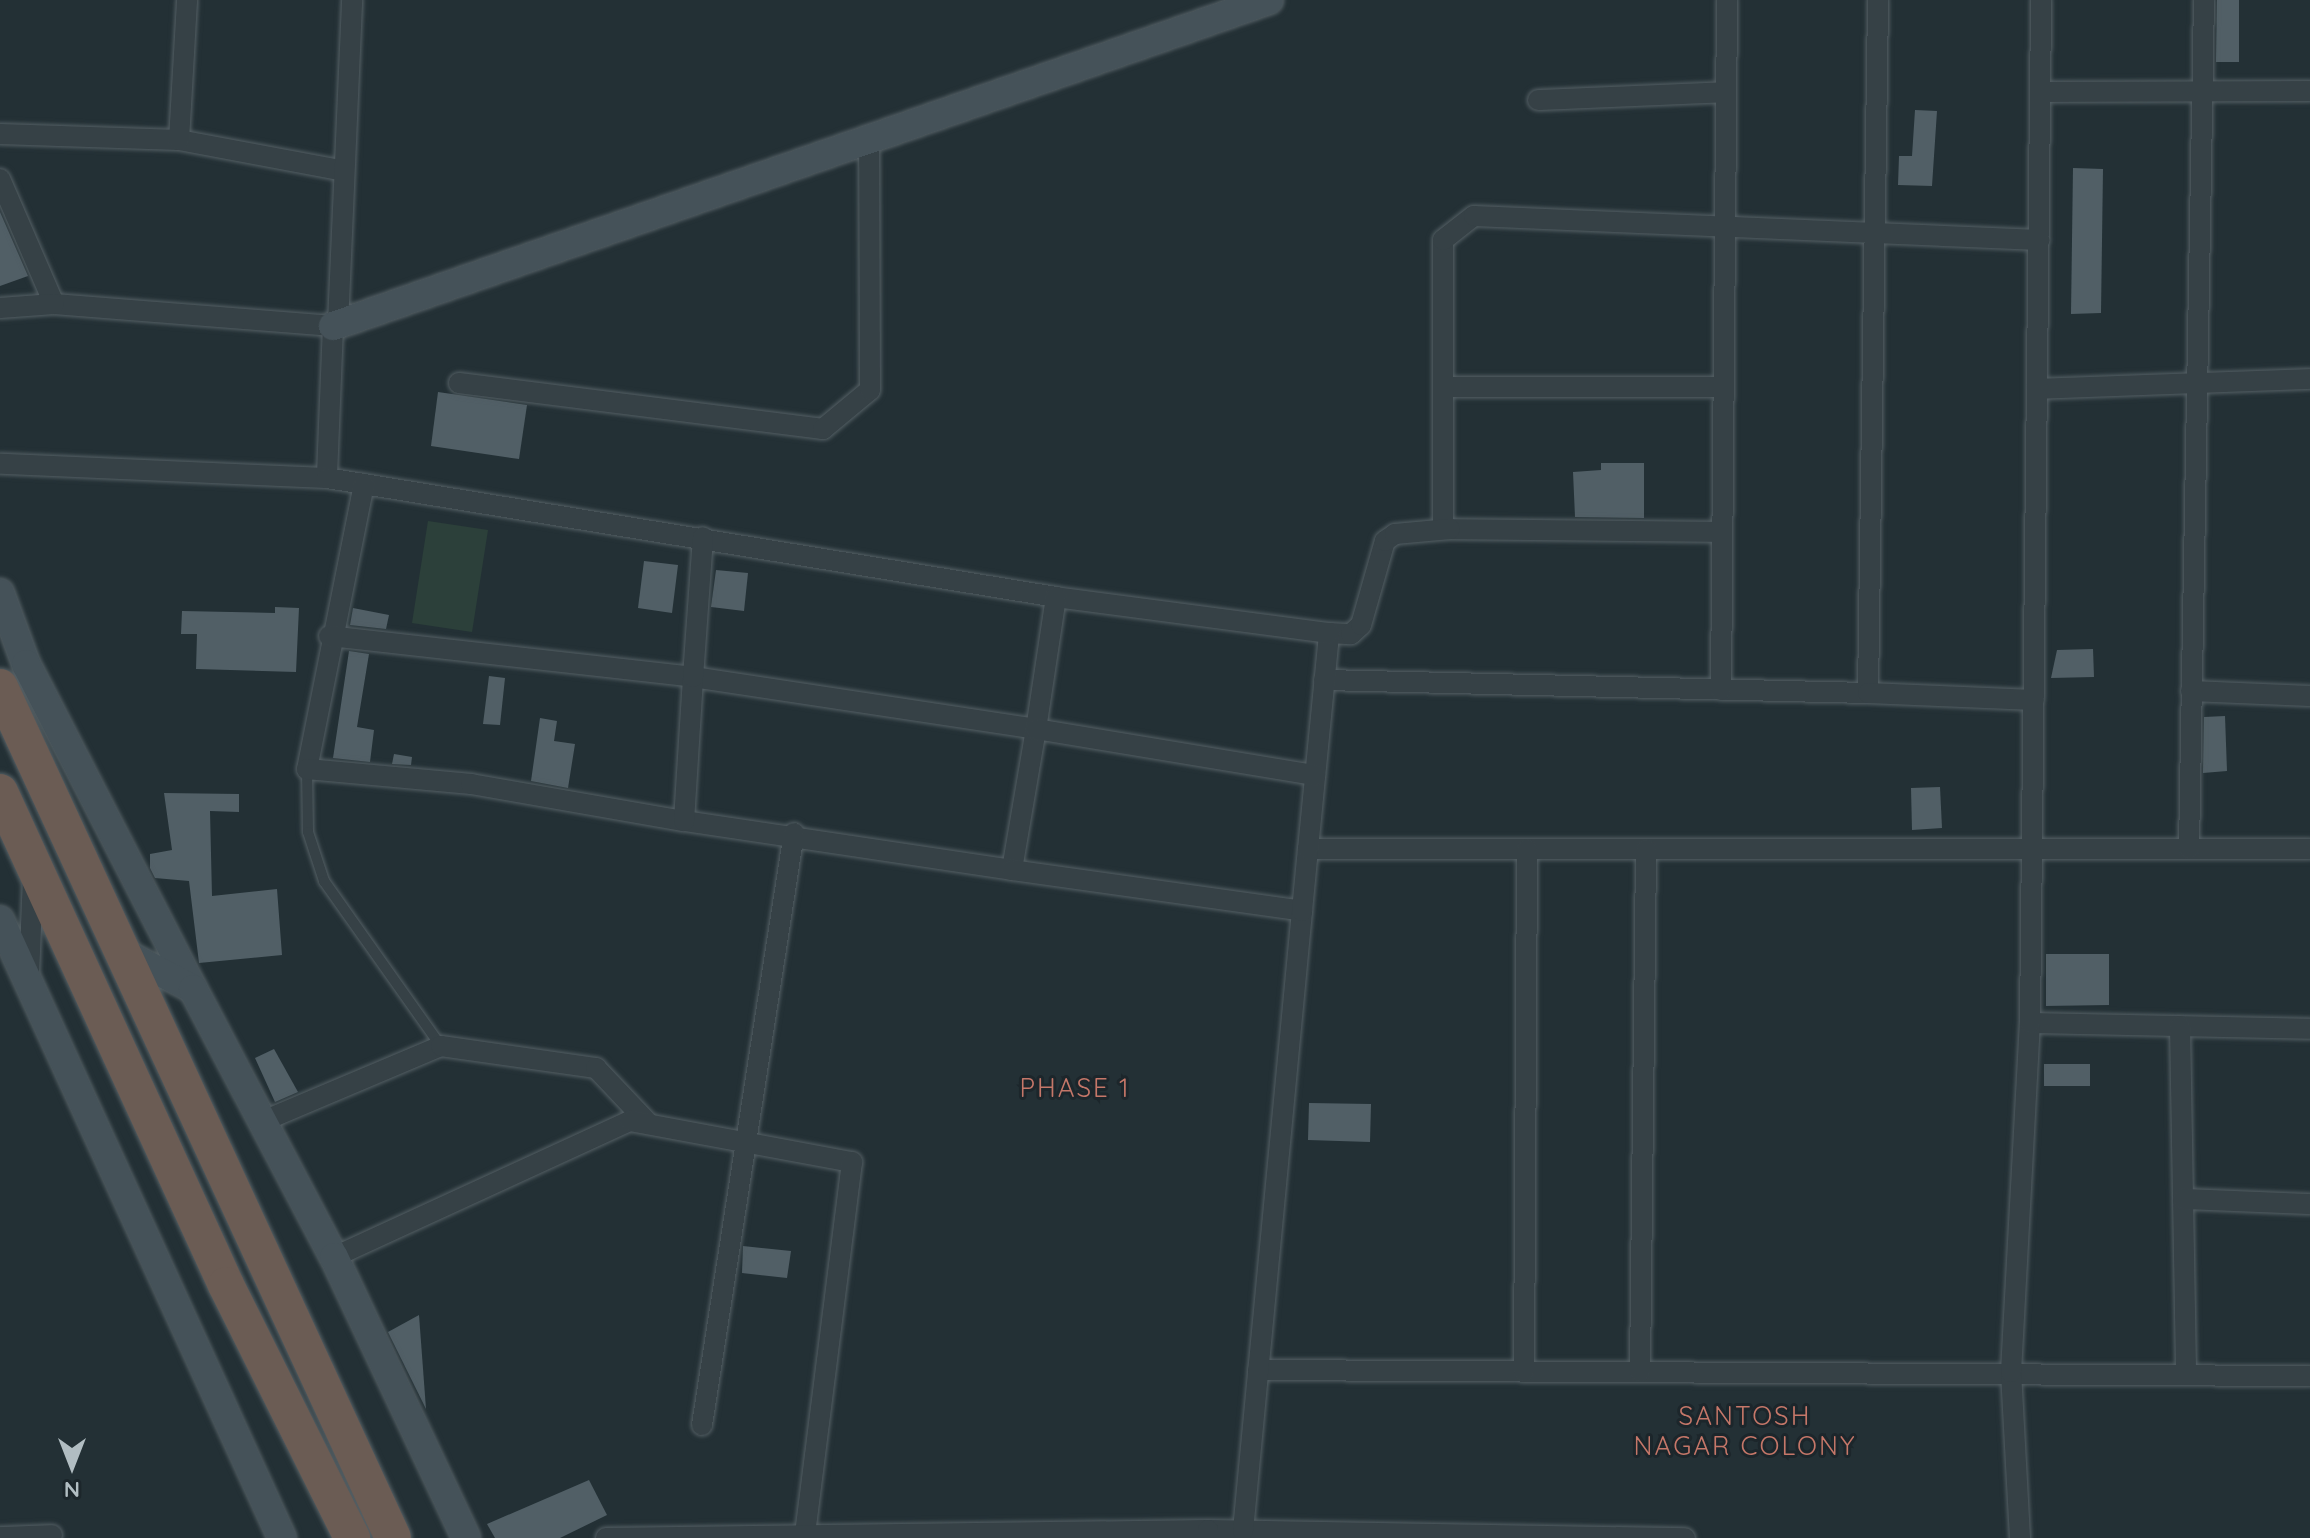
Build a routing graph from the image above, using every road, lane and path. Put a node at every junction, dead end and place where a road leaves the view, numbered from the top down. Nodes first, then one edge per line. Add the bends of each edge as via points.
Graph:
1 (187, 0) edge
2 (352, 0) edge
3 (1269, 0) edge
4 (1727, 0) edge
5 (1878, 0) edge
6 (2041, 0) edge
7 (2204, 0) edge
8 (2198, 91) junction
9 (2310, 91) edge
10 (1726, 92) junction
11 (2040, 92) junction
12 (1538, 100) dead end
13 (0, 134) edge
14 (179, 140) junction
15 (869, 142) junction
16 (340, 170) junction
17 (0, 179) edge
18 (1727, 229) junction
19 (1876, 230) junction
20 (2039, 240) junction
21 (54, 304) junction
22 (0, 308) edge
23 (336, 325) junction
24 (2310, 379) edge
25 (459, 383) dead end
26 (1443, 387) junction
27 (1720, 387) junction
28 (2194, 387) junction
29 (2037, 389) junction
30 (0, 464) edge
31 (327, 478) junction
32 (364, 484) junction
33 (1450, 529) junction
34 (1720, 532) junction
35 (703, 537) junction
36 (0, 593) edge
37 (1056, 597) junction
38 (1329, 633) junction
39 (329, 636) junction
40 (693, 677) junction
41 (1324, 680) junction
42 (0, 687) edge
43 (1721, 690) junction
44 (2191, 691) junction
45 (1868, 693) junction
46 (2310, 696) edge
47 (2034, 700) junction
48 (1036, 729) junction
49 (307, 769) junction
50 (1315, 775) junction
51 (0, 792) edge
52 (684, 821) junction
53 (794, 833) junction
54 (1308, 849) junction
55 (1527, 849) junction
56 (1646, 849) junction
57 (2033, 849) junction
58 (2189, 849) junction
59 (2310, 849) edge
60 (33, 863) junction
61 (1012, 870) junction
62 (1302, 911) junction
63 (0, 920) edge
64 (122, 952) junction
65 (29, 976) junction
66 (193, 989) junction
67 (2030, 1023) junction
68 (2180, 1026) junction
69 (2310, 1029) edge
70 (441, 1046) junction
71 (261, 1122) junction
72 (649, 1124) junction
73 (751, 1143) junction
74 (2183, 1199) junction
75 (2310, 1204) edge
76 (334, 1257) junction
77 (1258, 1370) junction
78 (1524, 1372) junction
79 (1640, 1372) junction
80 (2011, 1372) junction
81 (2186, 1375) junction
82 (2310, 1376) edge
83 (702, 1425) dead end
84 (1243, 1531) junction
85 (805, 1533) junction
86 (1208, 1534) edge
87 (52, 1535) dead end
88 (0, 1537) edge
89 (282, 1538) edge
90 (352, 1538) edge
91 (393, 1538) edge
92 (466, 1538) edge
93 (606, 1538) edge
94 (1685, 1538) edge
95 (2020, 1538) edge

1 - 14 street
2 - 16 street
3 - 15 street
4 - 10 street
5 - 19 street
6 - 11 street
7 - 8 street
8 - 9 street
8 - 11 street
8 - 28 street
10 - 12 street
10 - 18 street
11 - 20 street
13 - 14 street
14 - 16 street
15 - 23 street
15 - 25 street via 870,390 823,429
16 - 23 street
17 - 21 street
18 - 19 street
18 - 26 street via 1474,216 1443,240
18 - 27 street
19 - 20 street
19 - 45 street
20 - 29 street
21 - 22 street
21 - 23 street
23 - 31 street
24 - 28 street
26 - 27 street
26 - 33 street via 1443,529
27 - 34 street
28 - 29 street
28 - 44 street
29 - 47 street
30 - 31 street
31 - 32 street
32 - 35 street
32 - 39 street
33 - 34 street
33 - 38 street via 1385,541 1361,625 1351,634
34 - 43 street
35 - 37 street
35 - 40 street
36 - 66 street via 26,664
37 - 38 street
37 - 48 street
38 - 41 street
39 - 40 street
39 - 49 street
40 - 48 street
40 - 52 street
41 - 43 street
41 - 50 street
42 - 64 highway
43 - 45 street
44 - 46 street
44 - 58 street
45 - 47 street
47 - 57 street
48 - 50 street
48 - 61 street
49 - 52 street via 471,784
49 - 70 lane via 308,832 324,881
50 - 54 street
51 - 60 highway
52 - 53 street
53 - 61 street
53 - 73 street
54 - 55 street
54 - 62 street
55 - 56 street
55 - 78 street
56 - 57 street
56 - 79 street
57 - 58 street
57 - 67 street
58 - 59 street
60 - 65 street
60 - 90 highway via 226,1285
61 - 62 street
62 - 77 street
63 - 65 street
64 - 66 street
64 - 91 highway
65 - 89 street
66 - 71 street
67 - 68 street
67 - 80 street
68 - 69 street
68 - 74 street
70 - 71 street
70 - 72 street via 596,1068
71 - 76 street
72 - 73 street
72 - 76 street via 630,1121
73 - 83 street
73 - 85 street via 852,1162
74 - 75 street
74 - 81 street
76 - 92 street
77 - 78 street
77 - 84 street
78 - 79 street
79 - 80 street
80 - 81 street
80 - 95 street
81 - 82 street
84 - 86 street
84 - 94 street
85 - 86 street
85 - 93 street
87 - 88 street

